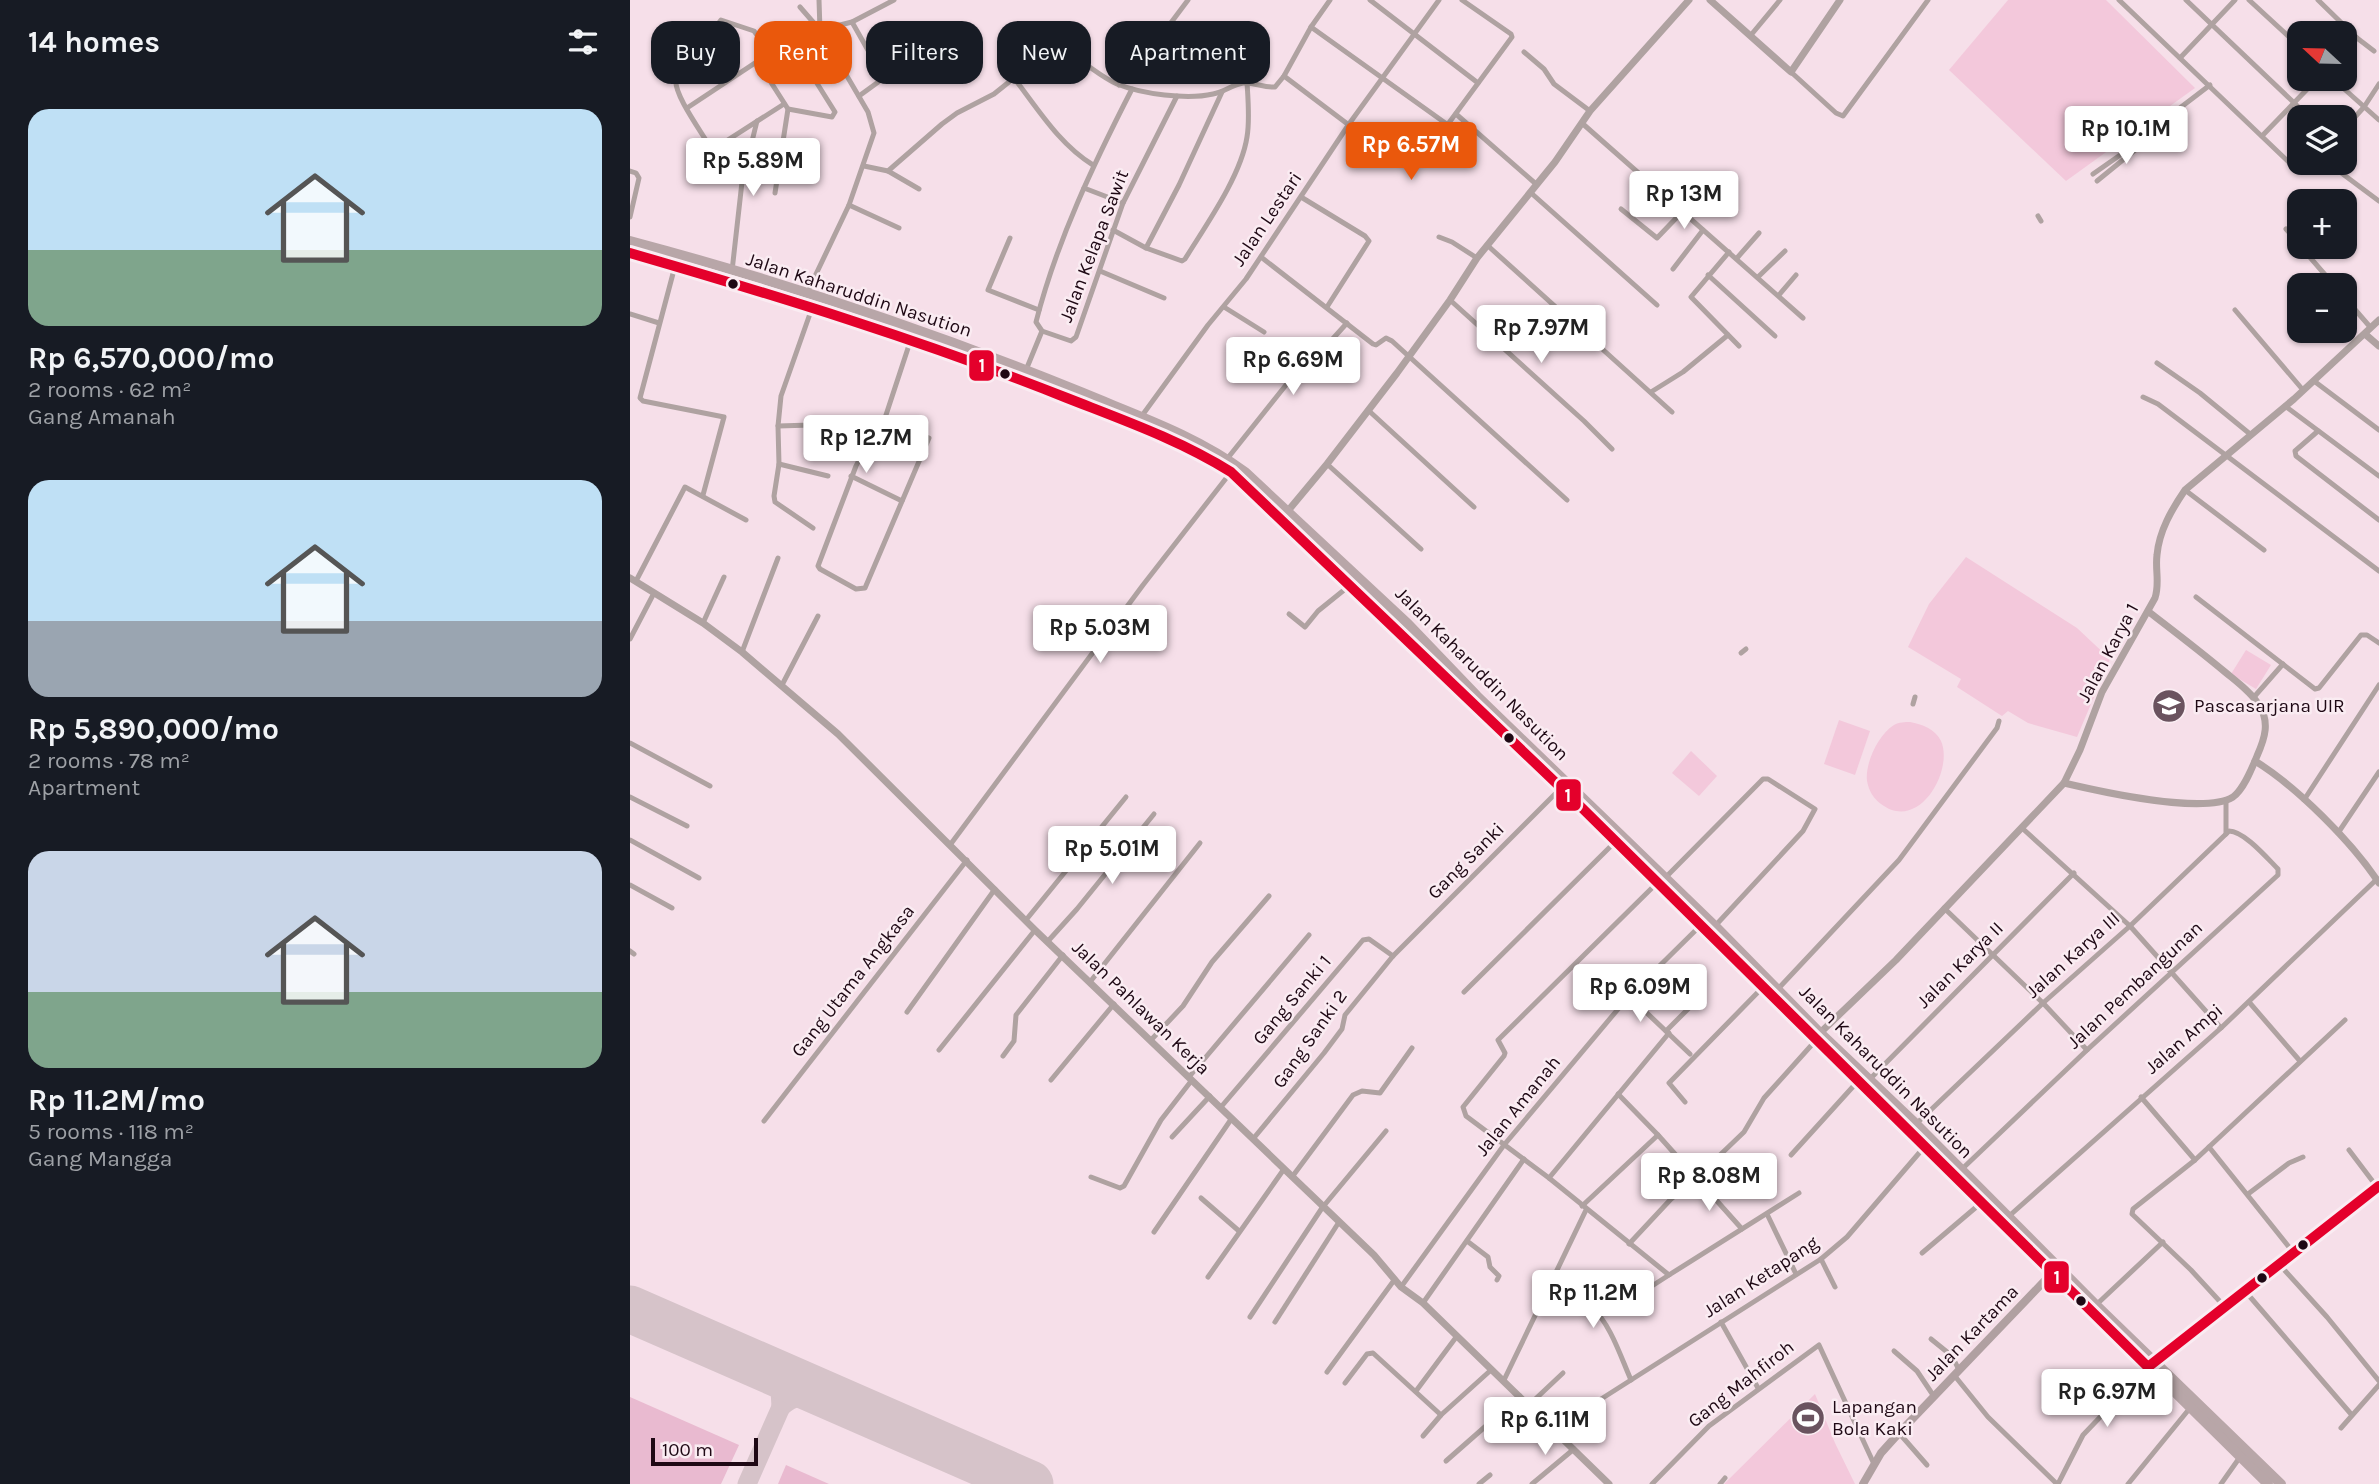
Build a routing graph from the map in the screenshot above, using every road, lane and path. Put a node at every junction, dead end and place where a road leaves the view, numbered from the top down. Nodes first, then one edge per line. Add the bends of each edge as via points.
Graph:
1 (819, 0) edge
2 (894, 0) edge
3 (1188, 0) edge
4 (1331, 0) edge
5 (1370, 0) edge
6 (1439, 0) edge
7 (1462, 0) edge
8 (1689, 0) edge
9 (1710, 0) edge
10 (1780, 0) edge
11 (1840, 0) edge
12 (1928, 0) edge
13 (2119, 0) edge
14 (2186, 0) edge
15 (2235, 0) edge
16 (2249, 0) edge
17 (2318, 0) edge
18 (2332, 0) edge
19 (800, 7) dead end
20 (2327, 8) junction
21 (812, 21) edge
22 (820, 21) edge
23 (2340, 21) edge
24 (852, 22) joint
25 (2214, 25) junction
26 (1311, 27) junction
27 (1415, 34) junction
28 (1751, 35) junction
29 (2287, 35) edge
30 (2357, 38) edge
31 (2374, 51) dead end
32 (1524, 52) dead end
33 (2180, 58) junction
34 (1091, 70) edge
35 (1791, 72) junction
36 (1284, 76) junction
37 (1382, 78) junction
38 (1478, 83) junction
39 (676, 84) edge
40 (722, 84) edge
41 (772, 84) edge
42 (817, 84) edge
43 (852, 84) edge
44 (1006, 84) edge
45 (1018, 84) edge
46 (1238, 84) edge
47 (1247, 84) edge
48 (1257, 84) edge
49 (2379, 84) edge
50 (1119, 85) junction
51 (2210, 85) junction
52 (1132, 89) junction
53 (2306, 91) edge
54 (2346, 91) edge
55 (1222, 92) junction
56 (859, 96) junction
57 (1177, 96) junction
58 (2295, 104) junction
59 (786, 106) junction
60 (2364, 107) junction
61 (687, 108) junction
62 (1590, 111) junction
63 (1456, 114) junction
64 (2357, 115) edge
65 (2379, 120) edge
66 (757, 121) junction
67 (1349, 124) junction
68 (1583, 124) junction
69 (1448, 125) junction
70 (2262, 136) junction
71 (2146, 137) junction
72 (712, 150) junction
73 (706, 154) dead end
74 (2287, 160) edge
75 (1093, 165) junction
76 (864, 166) junction
77 (630, 171) edge
78 (888, 171) junction
79 (2093, 174) dead end
80 (2344, 175) edge
81 (2097, 181) dead end
82 (1536, 184) junction
83 (1084, 188) junction
84 (919, 189) dead end
85 (1530, 192) junction
86 (775, 194) dead end
87 (1301, 197) junction
88 (2379, 201) edge
89 (1123, 202) junction
90 (849, 205) junction
91 (1620, 209) dead end
92 (1682, 212) junction
93 (630, 217) edge
94 (899, 229) dead end
95 (1112, 230) junction
96 (1703, 230) junction
97 (1759, 233) dead end
98 (1438, 237) dead end
99 (1010, 238) dead end
100 (630, 242) edge
101 (1487, 245) junction
102 (1146, 248) junction
103 (1784, 251) dead end
104 (1729, 252) junction
105 (630, 253) edge
106 (1261, 257) junction
107 (1477, 258) junction
108 (1737, 258) junction
109 (2311, 259) edge
110 (676, 266) junction
111 (1673, 269) dead end
112 (733, 271) junction
113 (1100, 271) junction
114 (2324, 273) edge
115 (1709, 275) junction
116 (1796, 275) dead end
117 (1758, 277) junction
118 (807, 293) junction
119 (1779, 295) junction
120 (1164, 298) dead end
121 (1450, 300) junction
122 (1657, 305) dead end
123 (1224, 307) junction
124 (1327, 307) junction
125 (812, 308) junction
126 (1039, 310) junction
127 (2235, 310) dead end
128 (630, 314) edge
129 (2357, 315) edge
130 (1803, 318) dead end
131 (2379, 320) edge
132 (659, 323) junction
133 (1347, 323) junction
134 (1042, 331) junction
135 (2368, 331) junction
136 (1264, 332) dead end
137 (1728, 335) junction
138 (1775, 336) dead end
139 (911, 339) junction
140 (2379, 345) edge
141 (1739, 346) dead end
142 (968, 354) junction
143 (1409, 355) junction
144 (2157, 363) dead end
145 (1026, 370) junction
146 (2314, 381) junction
147 (2303, 390) junction
148 (1651, 392) junction
149 (2143, 397) dead end
150 (2285, 406) junction
151 (1368, 411) junction
152 (1672, 412) dead end
153 (1141, 417) junction
154 (884, 421) junction
155 (778, 426) junction
156 (862, 429) dead end
157 (2318, 430) junction
158 (2379, 430) edge
159 (2250, 434) junction
160 (1612, 449) dead end
161 (2224, 455) junction
162 (1227, 458) junction
163 (779, 464) junction
164 (1327, 464) junction
165 (1231, 472) junction
166 (828, 476) dead end
167 (851, 476) junction
168 (2379, 476) edge
169 (2185, 490) junction
170 (703, 495) junction
171 (1567, 500) dead end
172 (902, 501) junction
173 (1474, 507) dead end
174 (1287, 512) junction
175 (746, 520) dead end
176 (2379, 520) edge
177 (813, 528) dead end
178 (1421, 548) dead end
179 (2264, 550) dead end
180 (778, 558) dead end
181 (2379, 571) edge
182 (1358, 576) junction
183 (724, 577) dead end
184 (633, 580) edge
185 (1350, 585) junction
186 (654, 593) junction
187 (2196, 597) dead end
188 (2149, 612) junction
189 (1289, 614) dead end
190 (818, 616) dead end
191 (703, 623) junction
192 (630, 639) edge
193 (2379, 643) edge
194 (742, 652) junction
195 (2283, 664) junction
196 (782, 685) junction
197 (2379, 685) edge
198 (1915, 697) dead end
199 (2254, 697) junction
200 (1913, 704) dead end
201 (1999, 721) dead end
202 (630, 743) edge
203 (2255, 761) junction
204 (2379, 772) edge
205 (2376, 781) edge
206 (2064, 783) junction
207 (710, 786) dead end
208 (1561, 787) junction
209 (630, 797) edge
210 (1126, 797) dead end
211 (2226, 800) junction
212 (2304, 800) junction
213 (1154, 814) dead end
214 (687, 827) dead end
215 (2022, 828) junction
216 (2339, 833) junction
217 (2227, 834) junction
218 (1618, 838) junction
219 (630, 840) edge
220 (1200, 843) dead end
221 (950, 845) junction
222 (967, 860) junction
223 (2074, 873) junction
224 (699, 878) dead end
225 (1661, 880) junction
226 (2378, 881) edge
227 (630, 885) edge
228 (995, 889) junction
229 (1269, 897) dead end
230 (672, 908) dead end
231 (1944, 908) junction
232 (1026, 920) junction
233 (1701, 925) junction
234 (1715, 926) junction
235 (2130, 926) junction
236 (1035, 930) junction
237 (1308, 935) dead end
238 (1049, 940) junction
239 (1063, 955) junction
240 (1991, 955) junction
241 (1392, 957) junction
242 (2171, 974) junction
243 (1090, 982) junction
244 (1765, 985) junction
245 (1777, 990) junction
246 (1464, 992) dead end
247 (1629, 996) junction
248 (2249, 1002) junction
249 (2043, 1003) junction
250 (1114, 1004) junction
251 (1690, 1006) dead end
252 (907, 1012) dead end
253 (2345, 1020) dead end
254 (2221, 1028) junction
255 (1667, 1032) junction
256 (1818, 1036) junction
257 (1151, 1040) junction
258 (1412, 1048) dead end
259 (939, 1050) dead end
260 (2087, 1050) junction
261 (1691, 1055) junction
262 (1003, 1056) dead end
263 (2300, 1061) junction
264 (1190, 1079) junction
265 (1051, 1080) dead end
266 (1864, 1080) junction
267 (1618, 1094) junction
268 (1209, 1096) junction
269 (2141, 1097) junction
270 (1881, 1098) junction
271 (1685, 1102) dead end
272 (1221, 1107) junction
273 (1232, 1118) junction
274 (764, 1121) dead end
275 (1916, 1124) junction
276 (1386, 1130) dead end
277 (1658, 1135) junction
278 (1172, 1137) dead end
279 (1253, 1139) junction
280 (1504, 1145) junction
281 (1926, 1145) junction
282 (2209, 1147) junction
283 (2349, 1150) dead end
284 (1791, 1154) dead end
285 (2303, 1157) dead end
286 (1524, 1160) junction
287 (2195, 1160) junction
288 (1284, 1169) junction
289 (1961, 1170) junction
290 (1091, 1177) dead end
291 (1292, 1177) junction
292 (1549, 1178) junction
293 (1696, 1178) junction
294 (2378, 1188) edge
295 (1799, 1193) dead end
296 (2248, 1194) junction
297 (1201, 1198) dead end
298 (1981, 1203) junction
299 (1322, 1208) junction
300 (1584, 1208) junction
301 (1767, 1214) junction
302 (2008, 1217) junction
303 (1339, 1222) junction
304 (1742, 1229) junction
305 (1239, 1231) junction
306 (1154, 1232) dead end
307 (1467, 1241) junction
308 (2163, 1242) junction
309 (1629, 1244) junction
310 (2293, 1252) junction
311 (1923, 1253) dead end
312 (1821, 1259) junction
313 (2278, 1263) junction
314 (2053, 1272) junction
315 (1796, 1274) junction
316 (1669, 1275) junction
317 (1208, 1277) dead end
318 (1395, 1279) junction
319 (1496, 1280) dead end
320 (1554, 1281) junction
321 (1401, 1287) junction
322 (1835, 1287) dead end
323 (2245, 1291) junction
324 (1638, 1295) dead end
325 (1423, 1303) junction
326 (2096, 1305) junction
327 (2225, 1307) junction
328 (1250, 1317) dead end
329 (1275, 1322) dead end
330 (1721, 1322) junction
331 (1457, 1336) junction
332 (1931, 1339) dead end
333 (1894, 1350) dead end
334 (2151, 1364) junction
335 (1492, 1370) junction
336 (1327, 1372) dead end
337 (1957, 1372) junction
338 (1563, 1373) dead end
339 (1504, 1380) junction
340 (1631, 1380) junction
341 (1345, 1383) dead end
342 (2379, 1383) edge
343 (1758, 1388) junction
344 (1416, 1391) junction
345 (1933, 1395) junction
346 (1520, 1396) junction
347 (1529, 1405) junction
348 (2190, 1408) junction
349 (2351, 1414) junction
350 (1441, 1415) junction
351 (2340, 1428) dead end
352 (1554, 1429) junction
353 (1899, 1433) junction
354 (1423, 1436) dead end
355 (1574, 1450) junction
356 (2240, 1457) junction
357 (1446, 1461) dead end
358 (1874, 1464) junction
359 (1927, 1465) dead end
360 (1490, 1475) dead end
361 (1725, 1478) dead end
362 (1479, 1484) edge
363 (1532, 1484) edge
364 (1609, 1484) edge
365 (1652, 1484) edge
366 (1720, 1484) edge
367 (1863, 1484) edge
368 (2057, 1484) edge
369 (2127, 1484) edge
370 (2221, 1484) edge
371 (2268, 1484) edge
372 (2281, 1484) edge

1 - 22 street
2 - 24 street
3 - 50 street
4 - 26 street
5 - 27 street
6 - 27 street, Jalan Lestari
7 - 38 street via 1512,36
8 - 62 street
9 - 28 street
10 - 28 street
11 - 35 street
12 - 35 street via 1844,116
13 - 33 street
14 - 25 street
15 - 25 street
16 - 29 street
17 - 20 street
18 - 20 street
19 - 21 street
20 - 23 street
24 - 56 street via 882,75
25 - 33 street
25 - 58 street
26 - 36 street
26 - 37 street
27 - 37 street, Jalan Lestari
27 - 38 street
28 - 35 street
30 - 31 street
32 - 62 street via 1554,84
33 - 51 street
34 - 50 street
36 - 48 street via 1278,86
36 - 67 street
37 - 67 street, Jalan Lestari
37 - 69 street
38 - 63 street
39 - 61 street
40 - 61 street
41 - 59 street
42 - 59 street via 835,113 832,117
43 - 56 street
44 - 78 street via 942,124
45 - 75 street via 1072,151
46 - 55 street
47 - 102 street via 1247,139 1215,210 1183,260
49 - 60 street
50 - 52 street
51 - 70 street
51 - 71 street
52 - 57 street
52 - 75 street, Jalan Kelapa Sawit
53 - 58 street
54 - 60 street
55 - 57 street
55 - 102 street
56 - 76 street via 873,128
57 - 89 street, Jalan Kelapa Sawit
58 - 70 street
59 - 66 street
59 - 86 street
60 - 64 street
60 - 65 street
61 - 72 street
62 - 68 street
63 - 69 street
63 - 82 street
66 - 72 street
66 - 112 street via 740,194
67 - 69 street via 1414,170
67 - 87 street, Jalan Lestari
68 - 82 street
68 - 92 street
70 - 74 street
71 - 79 street
71 - 81 street
72 - 73 street
75 - 83 street, Jalan Kelapa Sawit
76 - 78 street
76 - 90 street
77 - 93 street via 639,178
78 - 84 street
80 - 88 street
82 - 85 street
83 - 89 street
83 - 126 street, Jalan Kelapa Sawit
85 - 101 street
85 - 122 street
87 - 106 street, Jalan Lestari
87 - 124 street via 1369,241
89 - 95 street, Jalan Kelapa Sawit
90 - 94 street
90 - 118 street
91 - 92 street via 1657,238
92 - 96 street
95 - 102 street
95 - 113 street, Jalan Kelapa Sawit
96 - 104 street
96 - 111 street
97 - 108 street
98 - 107 street
99 - 126 street via 988,290
100 - 112 highway, Jalan Kaharuddin Nasution
101 - 107 street
101 - 148 street
103 - 117 street
104 - 108 street
104 - 115 street
105 - 110 highway, Jalan Kaharuddin Nasution
106 - 123 street, Jalan Lestari
106 - 124 street
107 - 121 street
108 - 117 street
109 - 114 street
110 - 125 highway, Jalan Kaharuddin Nasution
110 - 132 street
112 - 118 highway, Jalan Kaharuddin Nasution
113 - 120 street
113 - 134 street, Jalan Kelapa Sawit via 1074,339
115 - 137 street via 1691,298
115 - 138 street
116 - 119 street
117 - 119 street
118 - 142 highway, Jalan Kaharuddin Nasution
119 - 130 street
121 - 143 street
121 - 160 street
123 - 136 street
123 - 153 street, Jalan Lestari
124 - 133 street
125 - 139 highway, Jalan Kaharuddin Nasution
125 - 155 street via 781,396
126 - 134 street, Jalan Kelapa Sawit via 1036,324
127 - 147 street
128 - 132 street
129 - 135 street
131 - 135 street, Jalan Karya 1
132 - 170 street via 640,398 724,417
133 - 143 street via 1373,344 1387,339
133 - 162 street via 1290,380
134 - 145 street, Jalan Kelapa Sawit
135 - 140 street
135 - 146 street, Jalan Karya 1
137 - 141 street
137 - 148 street
139 - 142 highway, Jalan Kaharuddin Nasution
139 - 154 street
142 - 145 highway, Jalan Kaharuddin Nasution
142 - 165 highway, Jalan Kaharuddin Nasution
143 - 151 street
143 - 171 street
144 - 159 street
145 - 153 highway, Jalan Kaharuddin Nasution
146 - 147 street, Jalan Karya 1
146 - 158 street
147 - 150 street, Jalan Karya 1
148 - 152 street
149 - 161 street
150 - 157 street
150 - 159 street, Jalan Karya 1
151 - 164 street
151 - 173 street
153 - 162 highway, Jalan Kaharuddin Nasution
154 - 167 street via 872,434
154 - 172 street via 929,438
155 - 156 street via 845,424
155 - 163 street
157 - 168 street
157 - 176 street via 2295,451 2296,456
159 - 161 street, Jalan Karya 1
161 - 169 street, Jalan Karya 1
161 - 181 street
162 - 174 highway, Jalan Kaharuddin Nasution
163 - 166 street
163 - 177 street via 775,502
164 - 174 street
164 - 178 street
165 - 185 highway, Jalan Kaharuddin Nasution
165 - 221 street
167 - 172 street
167 - 172 street via 818,566 856,589 865,588
169 - 179 street
169 - 188 street, Jalan Karya 1 via 2160,538 2158,589
170 - 175 street
170 - 184 street via 684,488
174 - 182 highway, Jalan Kaharuddin Nasution
180 - 194 street
182 - 185 highway
182 - 218 highway, Jalan Kaharuddin Nasution
183 - 191 street
184 - 186 street, Jalan Pahlawan Kerja
185 - 189 street via 1318,611 1308,626
185 - 208 highway, Jalan Kaharuddin Nasution
186 - 191 street, Jalan Pahlawan Kerja
186 - 192 street
187 - 195 street
188 - 199 street
188 - 206 street, Jalan Karya 1 via 2102,692
190 - 196 street
191 - 194 street, Jalan Pahlawan Kerja
193 - 195 street via 2361,635 2317,689
194 - 196 street, Jalan Pahlawan Kerja
195 - 199 street
196 - 221 street, Jalan Pahlawan Kerja
197 - 212 street
198 - 200 street
199 - 203 street via 2266,717
201 - 245 street via 1899,860
202 - 207 street
203 - 211 street via 2238,792
203 - 212 street
204 - 205 street
205 - 216 street
206 - 211 street via 2168,802
206 - 215 street, Jalan Karya 1
208 - 218 highway, Jalan Kaharuddin Nasution
208 - 241 street, Gang Sanki
209 - 214 street
210 - 232 street
211 - 217 street
212 - 216 street
213 - 238 street
215 - 223 street
215 - 231 street, Jalan Karya 1
216 - 226 street
217 - 235 street, Jalan Karya III
217 - 242 street, Jalan Pembangunan via 2235,831 2246,838 2279,873
218 - 225 highway, Jalan Kaharuddin Nasution
218 - 246 street
219 - 224 street
220 - 243 street
221 - 222 street, Jalan Pahlawan Kerja
222 - 228 street, Jalan Pahlawan Kerja
222 - 274 street, Gang Utama Angkasa
223 - 235 street
223 - 240 street, Jalan Karya II
225 - 233 highway, Jalan Kaharuddin Nasution
225 - 234 highway, Jalan Kaharuddin Nasution
225 - 234 street via 1763,779 1815,809 1803,831
225 - 280 street via 1498,1040 1504,1056 1462,1108
226 - 248 street, Jalan Ampi
227 - 230 street
228 - 232 street, Jalan Pahlawan Kerja
228 - 252 street
229 - 257 street
231 - 240 street
231 - 256 street, Jalan Karya 1
232 - 236 street, Jalan Pahlawan Kerja
233 - 244 highway, Jalan Kaharuddin Nasution
233 - 247 street, Jalan Amanah
234 - 245 highway, Jalan Kaharuddin Nasution
235 - 242 street
235 - 249 street, Jalan Karya III
236 - 238 street, Jalan Pahlawan Kerja
236 - 259 street
237 - 264 street
238 - 239 street, Jalan Pahlawan Kerja
239 - 243 street, Jalan Pahlawan Kerja
239 - 262 street via 1016,1015 1015,1038
240 - 249 street
240 - 266 street, Jalan Karya II
241 - 272 street, Gang Sanki 1 via 1369,939 1363,940
241 - 279 street, Gang Sanki 2 via 1345,1015 1342,1029 1324,1053
242 - 254 street
242 - 260 street, Jalan Pembangunan
243 - 250 street, Jalan Pahlawan Kerja
244 - 256 highway, Jalan Kaharuddin Nasution
244 - 261 street
245 - 256 highway, Jalan Kaharuddin Nasution
247 - 255 street
247 - 280 street, Jalan Amanah
248 - 254 street, Jalan Ampi
248 - 263 street
249 - 260 street
249 - 275 street, Jalan Karya III
250 - 257 street, Jalan Pahlawan Kerja
250 - 265 street
251 - 255 street
253 - 263 street
254 - 269 street, Jalan Ampi
255 - 261 street
255 - 267 street
256 - 266 highway, Jalan Kaharuddin Nasution
256 - 293 street via 1764,1098 1744,1132
257 - 264 street, Jalan Pahlawan Kerja
258 - 291 street via 1380,1093 1353,1095
260 - 289 street, Jalan Pembangunan
261 - 271 street via 1669,1084
263 - 282 street
264 - 268 street, Jalan Pahlawan Kerja
264 - 290 street via 1124,1186
266 - 270 highway, Jalan Kaharuddin Nasution
266 - 284 street, Jalan Karya II
267 - 277 street
267 - 292 street
268 - 272 street, Jalan Pahlawan Kerja
268 - 278 street
269 - 287 street
269 - 302 street, Jalan Ampi
270 - 275 highway, Jalan Kaharuddin Nasution
270 - 281 highway, Jalan Kaharuddin Nasution
272 - 273 street, Jalan Pahlawan Kerja
273 - 279 street, Jalan Pahlawan Kerja
273 - 306 street
275 - 289 highway, Jalan Kaharuddin Nasution
276 - 299 street
277 - 293 street
277 - 300 street
279 - 288 street, Jalan Pahlawan Kerja
280 - 286 street
280 - 321 street, Jalan Amanah
281 - 298 highway, Jalan Kaharuddin Nasution
281 - 312 street, Jalan Ketapang via 1847,1237
282 - 287 street
282 - 296 street
283 - 294 street
285 - 296 street
286 - 292 street
286 - 307 street
287 - 308 street via 2132,1211
288 - 291 street, Jalan Pahlawan Kerja
288 - 305 street
289 - 302 highway, Jalan Kaharuddin Nasution
291 - 299 street, Jalan Pahlawan Kerja
292 - 300 street
293 - 304 street
293 - 309 street
294 - 310 highway
295 - 301 street
296 - 310 street
297 - 305 street
298 - 311 street
298 - 314 highway, Jalan Kaharuddin Nasution
299 - 303 street, Jalan Pahlawan Kerja
299 - 328 street
300 - 309 street
300 - 320 street
301 - 304 street
301 - 315 street
302 - 326 highway, Jalan Kaharuddin Nasution
303 - 318 street, Jalan Pahlawan Kerja
303 - 329 street
304 - 316 street
305 - 317 street
307 - 319 street via 1486,1255 1499,1276
307 - 325 street
308 - 326 street
308 - 327 street
309 - 316 street
310 - 313 highway
312 - 315 street, Jalan Ketapang
312 - 322 street
313 - 323 highway
313 - 342 street
314 - 334 highway, Jalan Kaharuddin Nasution
314 - 337 main road, Jalan Kartama
315 - 330 street, Jalan Ketapang
316 - 324 street
318 - 321 street, Jalan Pahlawan Kerja
318 - 336 street
320 - 339 street
320 - 340 street via 1599,1315
321 - 325 street, Jalan Pahlawan Kerja
323 - 327 highway
323 - 349 street
325 - 331 street, Jalan Pahlawan Kerja
326 - 334 highway, Jalan Kaharuddin Nasution
327 - 334 highway
330 - 340 street, Jalan Ketapang
330 - 343 street
331 - 335 street, Jalan Pahlawan Kerja
331 - 344 street
332 - 337 street via 1952,1356
333 - 345 street via 1917,1371
334 - 348 highway, Jalan Kaharuddin Nasution
334 - 368 street via 2083,1435
334 - 372 highway, Jalan Kaharuddin Nasution
335 - 339 street, Jalan Pahlawan Kerja
335 - 350 street
337 - 345 main road, Jalan Kartama
337 - 368 street via 1988,1417
338 - 347 street
339 - 346 street, Jalan Pahlawan Kerja
340 - 352 street, Jalan Ketapang
341 - 344 street via 1371,1353
342 - 349 street
343 - 358 street, Gang Mahfiroh via 1819,1345
343 - 365 street, Gang Mahfiroh via 1709,1426
344 - 350 street
345 - 353 main road, Jalan Kartama
346 - 347 street, Jalan Pahlawan Kerja
346 - 357 street
347 - 352 street, Jalan Pahlawan Kerja
348 - 356 highway, Jalan Kaharuddin Nasution
348 - 369 street
349 - 351 street
350 - 354 street
352 - 355 street, Jalan Pahlawan Kerja
353 - 358 main road, Jalan Kartama
353 - 359 street
355 - 363 street
355 - 364 street, Jalan Pahlawan Kerja
356 - 370 street
356 - 371 highway, Jalan Kaharuddin Nasution
358 - 367 main road, Jalan Kartama
360 - 362 street
361 - 366 street

